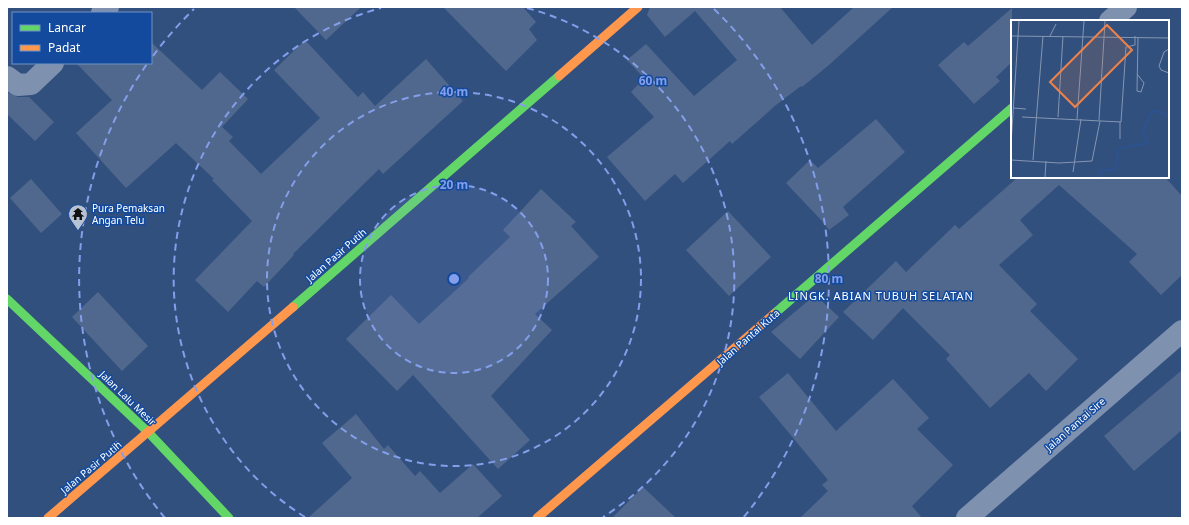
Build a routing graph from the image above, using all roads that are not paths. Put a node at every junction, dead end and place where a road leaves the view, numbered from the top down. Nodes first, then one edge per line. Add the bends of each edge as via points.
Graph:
1 (638, 7) edge
2 (1126, 7) edge
3 (1111, 20) edge
4 (52, 64) edge
5 (7, 77) edge
6 (1011, 109) edge
7 (7, 299) edge
8 (1182, 331) edge
9 (148, 433) junction
10 (48, 518) edge
11 (229, 518) edge
12 (537, 518) edge
13 (967, 518) edge

1 - 9 street, Jalan Pasir Putih
2 - 3 street
4 - 5 street via 31,84 18,85
6 - 12 street, Jalan Pantai Kuta
7 - 9 street, Jalan Lalu Mesir
8 - 13 street, Jalan Pantai Sire
9 - 10 street, Jalan Pasir Putih
9 - 11 street, Jalan Lalu Mesir

